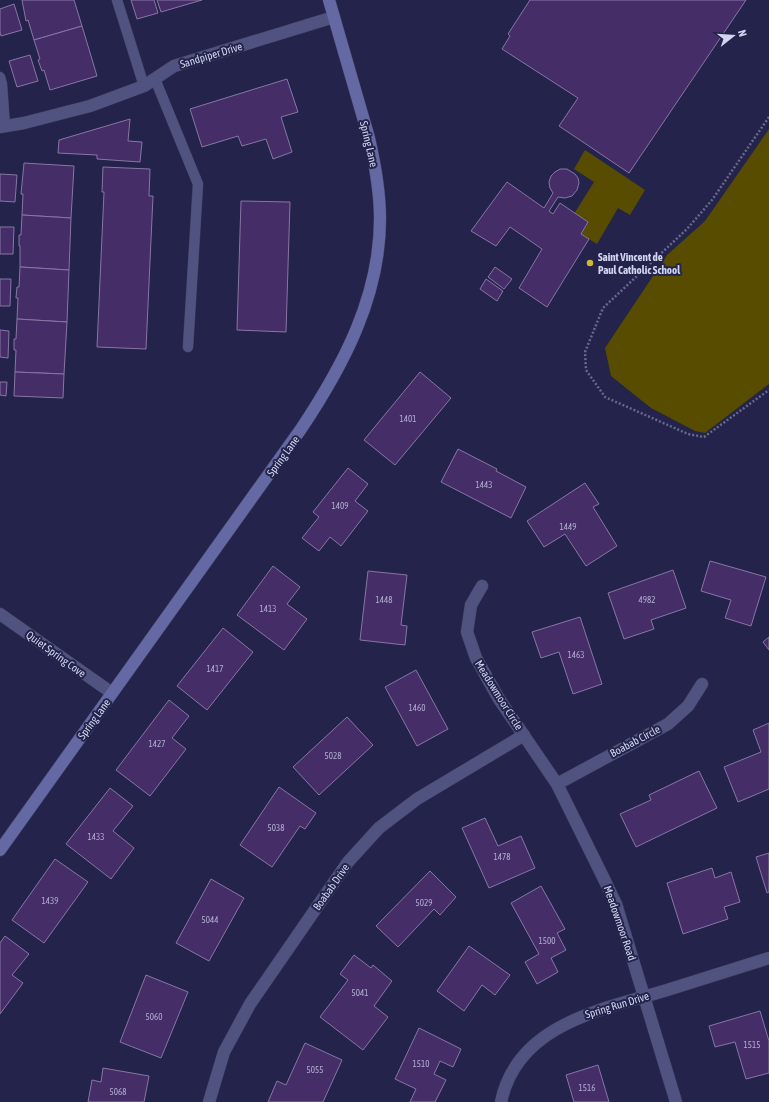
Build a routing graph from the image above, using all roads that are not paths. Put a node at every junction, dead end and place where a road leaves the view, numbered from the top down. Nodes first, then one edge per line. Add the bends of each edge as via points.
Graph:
1 (117, 0) edge
2 (329, 0) edge
3 (334, 17) junction
4 (0, 77) edge
5 (155, 79) junction
6 (144, 86) junction
7 (2, 127) edge
8 (188, 347) dead end
9 (482, 586) dead end
10 (0, 614) edge
11 (702, 684) dead end
12 (112, 693) junction
13 (524, 736) junction
14 (557, 784) junction
15 (0, 850) edge
16 (769, 958) edge
17 (643, 997) junction
18 (209, 1102) edge
19 (501, 1102) edge
20 (676, 1102) edge

1 - 6 lane
2 - 3 street, Spring Lane
3 - 5 street, Sandpiper Drive via 174,66
3 - 12 street, Spring Lane via 374,158 380,219 377,257 370,292 346,354 301,430
4 - 7 lane
5 - 6 street, Sandpiper Drive
5 - 8 lane via 198,184
6 - 7 street, Sandpiper Drive via 90,106
9 - 13 street, Meadowmoor Circle via 470,605 467,632 476,658
10 - 12 street, Quiet Spring Cove
11 - 14 street, Boabab Circle via 688,706 668,724
12 - 15 street, Spring Lane
13 - 14 street, Meadowmoor Road
13 - 18 street, Boabab Drive via 417,799 379,828 348,862 250,1004 224,1052
14 - 17 street, Meadowmoor Road via 616,904
16 - 17 street, Spring Run Drive
17 - 19 street, Spring Run Drive via 582,1016 544,1036 526,1053 512,1072
17 - 20 street, Meadowmoor Road

